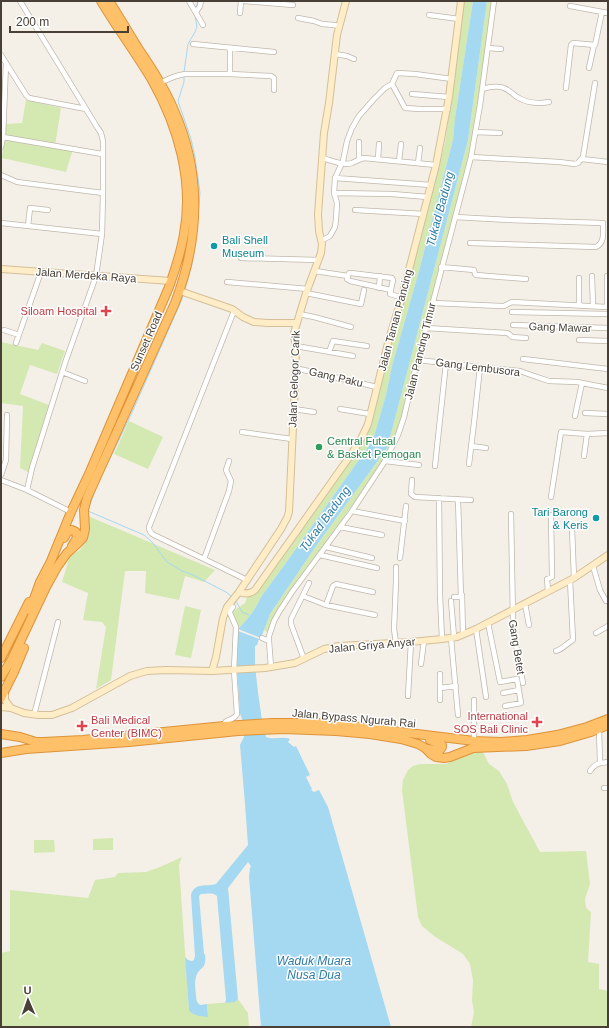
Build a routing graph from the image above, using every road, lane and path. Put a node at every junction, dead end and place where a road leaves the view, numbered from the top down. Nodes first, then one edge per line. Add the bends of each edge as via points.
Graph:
1 (20, 1) edge
2 (101, 1) edge
3 (109, 1) edge
4 (189, 1) edge
5 (201, 1) edge
6 (243, 1) edge
7 (346, 1) edge
8 (461, 1) edge
9 (494, 1) edge
10 (293, 6) dead end
11 (570, 6) dead end
12 (196, 12) junction
13 (602, 12) junction
14 (240, 13) dead end
15 (608, 13) edge
16 (429, 15) dead end
17 (298, 18) dead end
18 (459, 19) junction
19 (203, 26) dead end
20 (340, 26) junction
21 (193, 44) dead end
22 (594, 45) junction
23 (230, 48) junction
24 (488, 48) junction
25 (501, 49) dead end
26 (274, 52) dead end
27 (335, 54) junction
28 (1, 55) edge
29 (354, 60) dead end
30 (6, 62) junction
31 (589, 68) dead end
32 (230, 74) junction
33 (452, 79) junction
34 (160, 83) junction
35 (595, 83) dead end
36 (392, 84) junction
37 (566, 88) dead end
38 (482, 89) junction
39 (274, 90) dead end
40 (412, 94) dead end
41 (3, 96) edge
42 (450, 97) junction
43 (548, 102) dead end
44 (86, 109) junction
45 (448, 109) junction
46 (475, 132) junction
47 (500, 133) dead end
48 (2, 139) edge
49 (359, 142) dead end
50 (379, 144) dead end
51 (400, 144) dead end
52 (1, 147) edge
53 (420, 148) dead end
54 (102, 154) junction
55 (471, 157) junction
56 (322, 158) junction
57 (582, 158) junction
58 (360, 159) junction
59 (378, 159) junction
60 (399, 161) junction
61 (608, 162) edge
62 (341, 163) junction
63 (418, 163) junction
64 (436, 165) junction
65 (1, 175) edge
66 (334, 178) junction
67 (431, 185) junction
68 (103, 193) junction
69 (334, 193) junction
70 (428, 197) junction
71 (48, 210) dead end
72 (355, 210) dead end
73 (424, 214) junction
74 (455, 217) junction
75 (1, 223) edge
76 (28, 226) junction
77 (102, 234) junction
78 (321, 241) junction
79 (470, 243) dead end
80 (241, 258) dead end
81 (320, 260) junction
82 (441, 267) junction
83 (1, 269) edge
84 (315, 271) junction
85 (41, 272) junction
86 (366, 274) junction
87 (96, 276) junction
88 (348, 276) junction
89 (380, 276) junction
90 (592, 276) dead end
91 (607, 276) dead end
92 (579, 278) dead end
93 (526, 279) dead end
94 (171, 281) junction
95 (227, 282) dead end
96 (365, 284) junction
97 (379, 288) junction
98 (364, 290) dead end
99 (391, 290) junction
100 (180, 291) junction
101 (307, 291) junction
102 (400, 297) dead end
103 (433, 303) junction
104 (579, 306) junction
105 (592, 306) junction
106 (234, 311) junction
107 (512, 312) dead end
108 (299, 314) junction
109 (608, 314) edge
110 (296, 323) junction
111 (513, 325) dead end
112 (351, 327) dead end
113 (426, 328) junction
114 (608, 328) edge
115 (4, 330) dead end
116 (19, 335) junction
117 (526, 338) dead end
118 (579, 340) dead end
119 (608, 341) edge
120 (16, 343) dead end
121 (296, 346) junction
122 (367, 346) dead end
123 (329, 352) junction
124 (353, 356) dead end
125 (523, 359) dead end
126 (418, 360) junction
127 (446, 363) junction
128 (480, 367) junction
129 (295, 368) junction
130 (608, 369) edge
131 (62, 372) junction
132 (85, 381) dead end
133 (582, 383) junction
134 (377, 387) junction
135 (608, 388) edge
136 (123, 394) junction
137 (132, 400) junction
138 (294, 409) junction
139 (340, 409) dead end
140 (314, 412) dead end
141 (586, 413) dead end
142 (370, 414) junction
143 (608, 414) edge
144 (7, 415) dead end
145 (575, 416) dead end
146 (242, 432) dead end
147 (608, 432) edge
148 (587, 434) junction
149 (292, 439) junction
150 (471, 446) junction
151 (486, 448) dead end
152 (584, 456) dead end
153 (229, 461) dead end
154 (385, 461) junction
155 (469, 464) dead end
156 (419, 465) dead end
157 (435, 466) dead end
158 (1, 475) edge
159 (1, 480) edge
160 (412, 480) dead end
161 (27, 490) junction
162 (551, 497) dead end
163 (439, 498) junction
164 (458, 499) junction
165 (472, 500) dead end
166 (406, 506) dead end
167 (352, 511) junction
168 (71, 512) junction
169 (511, 514) dead end
170 (550, 515) dead end
171 (404, 521) junction
172 (340, 527) junction
173 (572, 530) dead end
174 (382, 535) dead end
175 (326, 547) junction
176 (67, 552) junction
177 (54, 554) junction
178 (320, 555) junction
179 (608, 555) edge
180 (204, 558) junction
181 (372, 558) dead end
182 (400, 558) dead end
183 (593, 566) junction
184 (396, 567) dead end
185 (377, 568) dead end
186 (461, 579) dead end
187 (572, 579) junction
188 (247, 580) junction
189 (309, 583) dead end
190 (46, 587) junction
191 (548, 591) junction
192 (239, 592) junction
193 (373, 592) dead end
194 (303, 596) junction
195 (35, 597) junction
196 (606, 601) dead end
197 (525, 604) junction
198 (326, 605) junction
199 (233, 607) dead end
200 (512, 610) junction
201 (375, 615) dead end
202 (58, 622) dead end
203 (488, 623) junction
204 (529, 625) dead end
205 (608, 626) edge
206 (476, 630) junction
207 (596, 633) dead end
208 (464, 635) junction
209 (262, 638) dead end
210 (452, 638) junction
211 (442, 639) junction
212 (269, 641) junction
213 (424, 641) junction
214 (411, 642) junction
215 (396, 643) junction
216 (556, 651) dead end
217 (1, 658) edge
218 (304, 659) junction
219 (422, 664) dead end
220 (271, 667) junction
221 (1, 668) edge
222 (236, 670) junction
223 (212, 671) junction
224 (440, 674) dead end
225 (1, 677) edge
226 (523, 683) dead end
227 (456, 686) junction
228 (440, 688) junction
229 (519, 690) junction
230 (503, 693) dead end
231 (3, 694) edge
232 (408, 696) dead end
233 (486, 697) dead end
234 (440, 700) dead end
235 (474, 700) dead end
236 (505, 706) dead end
237 (1, 707) edge
238 (11, 708) junction
239 (34, 715) junction
240 (458, 715) dead end
241 (608, 719) edge
242 (608, 725) edge
243 (224, 726) junction
244 (273, 726) junction
245 (1, 728) edge
246 (238, 728) junction
247 (598, 729) junction
248 (1, 734) edge
249 (410, 734) junction
250 (20, 737) junction
251 (474, 741) junction
252 (425, 748) junction
253 (1, 752) edge
254 (608, 762) edge
255 (600, 763) junction
256 (590, 771) dead end

1 - 44 street
2 - 94 highway, Sunset Road via 154,84 174,127 181,152 186,180 187,210 184,234
3 - 34 highway, Sunset Road
4 - 12 street
5 - 12 street
6 - 10 street
6 - 14 street
7 - 20 street, Jalan Gelogor Carik
8 - 18 street, Jalan Taman Pancing
9 - 24 street, Jalan Pancing Timur
11 - 13 street
12 - 19 street
13 - 15 street
13 - 22 street
16 - 18 street
17 - 20 street
18 - 33 street, Jalan Taman Pancing
20 - 27 street, Jalan Gelogor Carik
21 - 23 street
22 - 31 street
22 - 37 street via 571,45
23 - 26 street
23 - 32 street
24 - 25 street
24 - 38 street, Jalan Pancing Timur
27 - 29 street
27 - 56 street, Jalan Gelogor Carik
28 - 30 street
30 - 41 street
30 - 44 street via 29,98
32 - 34 street via 180,74
32 - 39 street via 273,77
33 - 36 street via 397,73
33 - 42 street, Jalan Taman Pancing
34 - 100 highway, Sunset Road via 184,136 194,191 192,245
35 - 57 street
36 - 45 street via 405,108
36 - 62 street via 378,94 359,116 352,128
38 - 43 street via 501,87 518,98
38 - 46 street, Jalan Pancing Timur
40 - 42 street
41 - 48 street
42 - 45 street, Jalan Taman Pancing
44 - 54 street via 101,132
45 - 64 street, Jalan Taman Pancing
46 - 47 street
46 - 55 street, Jalan Pancing Timur
48 - 52 street
48 - 54 street
49 - 58 street
50 - 59 street
51 - 60 street
53 - 63 street
54 - 68 street
55 - 57 street via 575,164
55 - 74 street, Jalan Pancing Timur
56 - 62 street
56 - 78 street, Jalan Gelogor Carik via 318,214
57 - 61 street
58 - 59 street
58 - 62 street via 351,163
59 - 60 street
60 - 63 street
62 - 66 street
63 - 64 street
64 - 67 street, Jalan Taman Pancing
65 - 68 street via 17,182
66 - 67 street
66 - 69 street
67 - 70 street, Jalan Taman Pancing
68 - 77 street
69 - 70 street
69 - 78 street via 337,203 334,227 330,236
70 - 73 street, Jalan Taman Pancing
71 - 76 street via 30,208
72 - 73 street
73 - 134 street, Jalan Taman Pancing
74 - 79 street via 603,224 602,242 596,247
74 - 82 street, Jalan Pancing Timur
75 - 76 street
76 - 77 street
77 - 87 street
78 - 81 street, Jalan Gelogor Carik
80 - 81 street
81 - 84 street, Jalan Gelogor Carik
82 - 93 street via 474,270 476,275
82 - 103 street, Jalan Pancing Timur
83 - 85 street, Jalan Merdeka Raya
84 - 88 street
84 - 101 street, Jalan Gelogor Carik
85 - 87 street, Jalan Merdeka Raya
85 - 116 street
86 - 88 street via 350,273
86 - 89 street
86 - 96 street
87 - 94 street, Jalan Merdeka Raya
87 - 131 street
88 - 96 street via 349,280
89 - 97 street
89 - 99 street via 392,278
90 - 105 street
91 - 105 street via 607,307
92 - 104 street
94 - 136 highway, Sunset Road
95 - 101 street
96 - 97 street
97 - 99 street
98 - 101 street via 361,304
99 - 102 street via 390,294
100 - 106 street
100 - 137 highway, Sunset Road
101 - 108 street, Jalan Gelogor Carik
103 - 104 street via 504,306 512,302
103 - 113 street, Jalan Pancing Timur
104 - 105 street
106 - 110 street via 254,322
106 - 180 street via 149,527 151,534
107 - 109 street
108 - 110 street, Jalan Gelogor Carik
108 - 112 street
110 - 121 street, Jalan Gelogor Carik
111 - 114 street, Gang Mawar
113 - 117 street via 507,333 512,337
113 - 126 street, Jalan Pancing Timur
115 - 116 street
116 - 120 street
118 - 119 street
121 - 123 street
121 - 129 street, Jalan Gelogor Carik
122 - 123 street via 333,341
123 - 124 street
125 - 130 street
126 - 127 street, Gang Lembusora
126 - 154 street, Jalan Pancing Timur via 402,423
127 - 128 street, Gang Lembusora
127 - 157 street
128 - 133 street, Gang Lembusora via 520,371 549,381
128 - 150 street
129 - 134 street, Gang Paku
129 - 138 street, Jalan Gelogor Carik
131 - 132 street
131 - 161 street
133 - 135 street, Gang Lembusora
133 - 145 street
134 - 142 street, Jalan Taman Pancing
136 - 137 highway
136 - 168 highway, Sunset Road
137 - 176 highway, Sunset Road via 87,498 83,538
138 - 140 street
138 - 149 street, Jalan Gelogor Carik
139 - 142 street
141 - 143 street
142 - 192 street, Jalan Taman Pancing via 357,446 255,590
144 - 158 street via 6,460
146 - 149 street
147 - 148 street
148 - 152 street
148 - 162 street via 561,432
149 - 188 street, Jalan Gelogor Carik via 290,505 287,518
150 - 151 street
150 - 155 street
153 - 180 street via 226,470 231,481 229,491
154 - 156 street
154 - 167 street, Jalan Pancing Timur
159 - 161 street
160 - 163 street via 413,497
161 - 168 street
163 - 164 street
163 - 211 street
164 - 165 street
164 - 210 street via 460,596 453,599
166 - 171 street
167 - 171 street
167 - 172 street, Jalan Pancing Timur
168 - 177 highway, Sunset Road
169 - 200 street, Gang Betet
170 - 191 street via 552,577 548,579
171 - 182 street
172 - 174 street
172 - 175 street, Jalan Pancing Timur
173 - 187 street
175 - 178 street, Jalan Pancing Timur
175 - 181 street
176 - 177 highway via 77,538 74,530 68,531
176 - 190 highway, Sunset Road
177 - 195 highway, Sunset Road
178 - 185 street
178 - 212 street, Jalan Pancing Timur via 279,612
179 - 183 street, Jalan Griya Anyar
180 - 188 street
183 - 187 street, Jalan Griya Anyar
183 - 196 street
184 - 215 street
186 - 208 street
187 - 191 street, Jalan Griya Anyar
187 - 216 street via 573,640
188 - 192 street, Jalan Gelogor Carik
189 - 194 street
190 - 225 highway, Sunset Road via 12,660
190 - 231 highway via 44,603
191 - 197 street, Jalan Griya Anyar
192 - 223 street, Jalan Gelogor Carik via 225,613
193 - 198 street via 334,585
194 - 198 street
194 - 218 street via 291,622
195 - 217 highway via 28,603
195 - 221 highway, Sunset Road
197 - 200 street, Jalan Griya Anyar
197 - 204 street
198 - 201 street
199 - 222 street via 230,613 236,628
200 - 203 street, Jalan Griya Anyar
200 - 226 street, Gang Betet
202 - 239 street
203 - 206 street, Jalan Griya Anyar
203 - 229 street via 500,682 517,679
205 - 207 street
206 - 208 street, Jalan Griya Anyar
206 - 233 street
208 - 210 street, Jalan Griya Anyar
209 - 212 street
210 - 211 street, Jalan Griya Anyar
210 - 227 street
211 - 213 street, Jalan Griya Anyar
212 - 220 street, Jalan Pancing Timur
213 - 214 street, Jalan Griya Anyar
213 - 219 street
214 - 215 street, Jalan Griya Anyar
214 - 232 street
215 - 218 street, Jalan Griya Anyar via 339,646 324,649
218 - 220 street, Jalan Griya Anyar via 288,665
220 - 222 street, Jalan Griya Anyar
222 - 223 street, Jalan Griya Anyar
222 - 243 street via 237,714 226,721
223 - 239 street, Jalan Griya Anyar via 147,671 130,676 62,712 48,716
224 - 228 street
227 - 228 street
227 - 240 street
228 - 234 street
229 - 230 street
229 - 236 street via 521,703
231 - 238 street
235 - 251 street
237 - 238 street, Jalan Griya Anyar
238 - 239 street, Jalan Griya Anyar
241 - 251 highway, Jalan Bypass Ngurah Rai via 565,733 527,740
242 - 247 highway, Jalan Bypass Ngurah Rai
243 - 246 highway, Jalan Bypass Ngurah Rai
243 - 250 highway, Jalan Bypass Ngurah Rai via 83,740 36,742
244 - 246 highway, Jalan Bypass Ngurah Rai
244 - 249 highway, Jalan Bypass Ngurah Rai via 318,723
244 - 252 highway, Jalan Bypass Ngurah Rai via 383,736 411,741
245 - 250 highway
246 - 253 highway, Jalan Bypass Ngurah Rai via 129,742
247 - 252 highway, Jalan Bypass Ngurah Rai via 543,744 473,748 444,758 436,757
247 - 255 street
248 - 250 highway, Jalan Bypass Ngurah Rai
249 - 251 highway, Jalan Bypass Ngurah Rai
249 - 252 highway via 442,746 439,751
254 - 255 street
255 - 256 street

